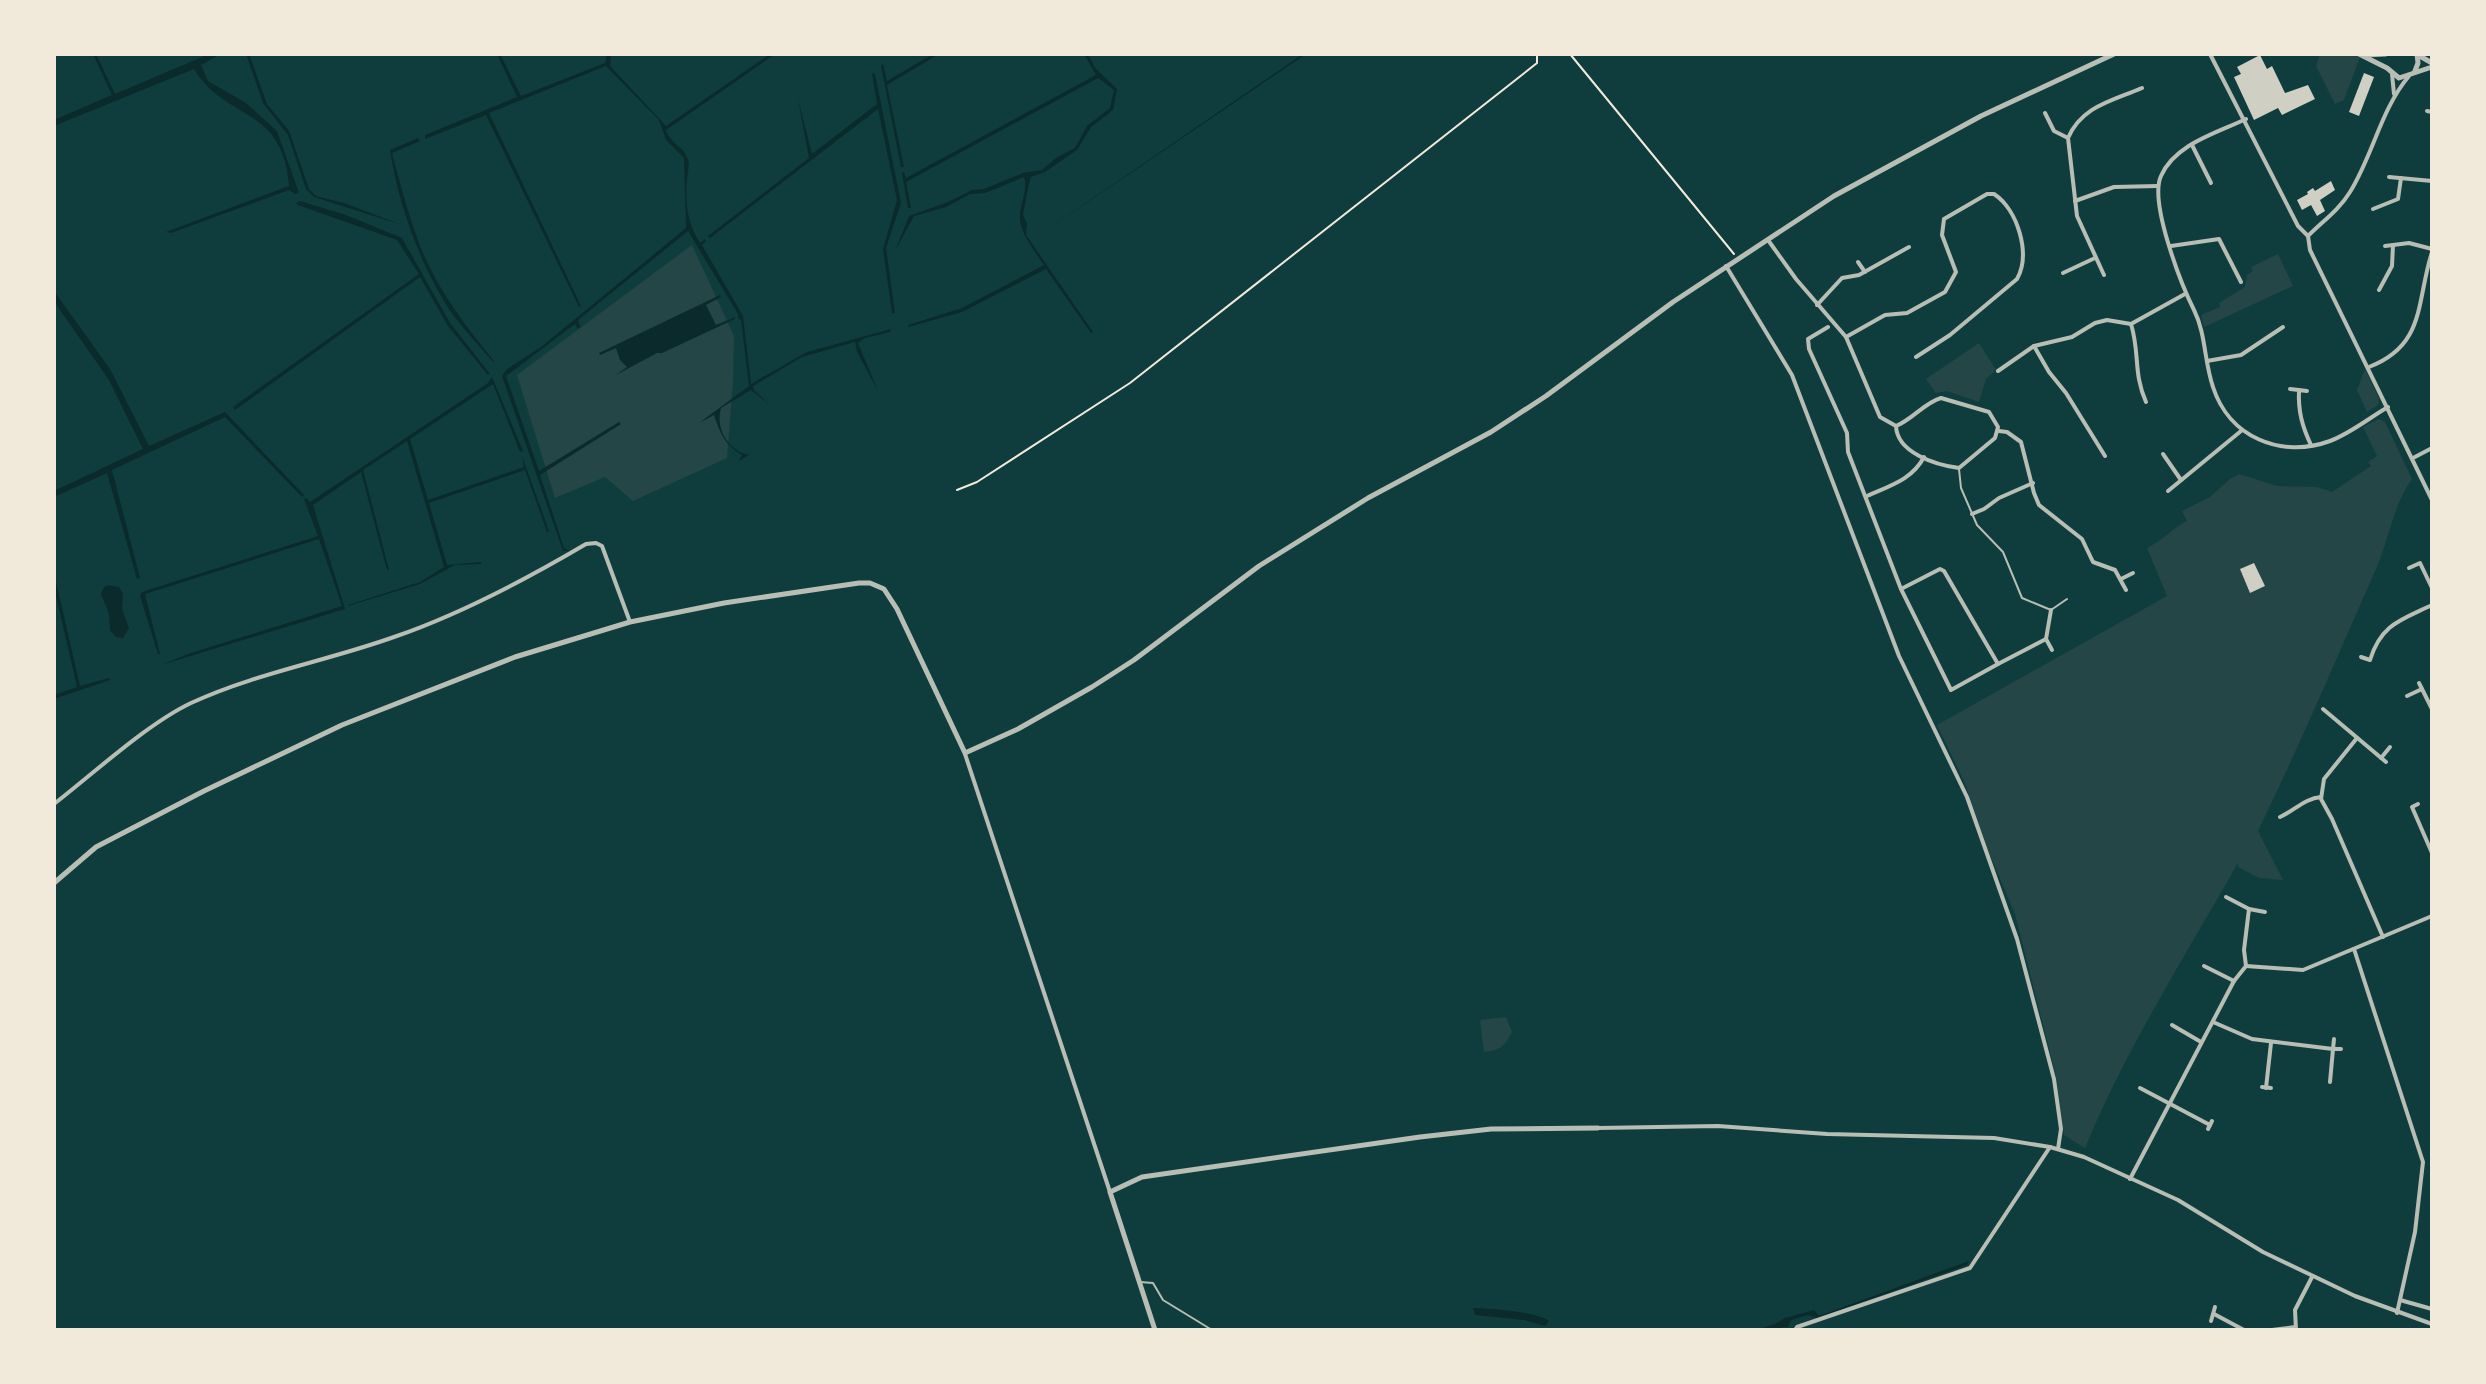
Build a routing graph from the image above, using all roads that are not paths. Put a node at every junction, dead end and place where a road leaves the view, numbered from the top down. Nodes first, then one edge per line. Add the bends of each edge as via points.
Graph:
1 (2114, 54) edge
2 (2211, 54) edge
3 (2387, 54) edge
4 (2417, 54) edge
5 (2362, 55) edge
6 (2432, 65) edge
7 (2387, 68) junction
8 (2392, 74) junction
9 (2412, 74) junction
10 (2142, 88) dead end
11 (2394, 97) junction
12 (2045, 113) dead end
13 (2246, 119) junction
14 (2068, 138) junction
15 (2192, 145) junction
16 (2399, 168) dead end
17 (2389, 177) dead end
18 (2400, 178) junction
19 (2432, 181) edge
20 (2211, 183) dead end
21 (2158, 186) junction
22 (2074, 201) junction
23 (2373, 209) dead end
24 (2308, 236) junction
25 (1767, 239) junction
26 (2393, 245) junction
27 (2170, 246) junction
28 (2385, 246) dead end
29 (1909, 247) dead end
30 (2432, 250) edge
31 (2095, 258) junction
32 (1858, 262) dead end
33 (1726, 266) junction
34 (1865, 272) junction
35 (2063, 273) dead end
36 (2104, 275) dead end
37 (2241, 282) dead end
38 (2379, 290) dead end
39 (2185, 294) junction
40 (1817, 305) junction
41 (2131, 324) junction
42 (1828, 327) dead end
43 (2283, 327) dead end
44 (1846, 337) junction
45 (2034, 346) junction
46 (1916, 357) dead end
47 (2207, 361) junction
48 (2369, 367) junction
49 (1998, 371) dead end
50 (2290, 389) dead end
51 (2299, 390) junction
52 (2307, 391) dead end
53 (2146, 402) dead end
54 (2388, 407) junction
55 (1896, 426) junction
56 (1999, 431) junction
57 (2241, 431) junction
58 (2312, 446) junction
59 (2432, 448) edge
60 (2163, 454) dead end
61 (2105, 456) dead end
62 (1924, 457) junction
63 (2412, 458) junction
64 (1959, 468) junction
65 (2181, 480) junction
66 (2033, 483) junction
67 (2168, 491) dead end
68 (1867, 496) junction
69 (2432, 500) edge
70 (1972, 514) junction
71 (2409, 568) dead end
72 (2133, 573) dead end
73 (2121, 579) junction
74 (2432, 588) edge
75 (1901, 589) junction
76 (2126, 590) dead end
77 (2067, 599) dead end
78 (2432, 605) edge
79 (2051, 610) junction
80 (630, 622) junction
81 (2046, 639) junction
82 (2052, 650) dead end
83 (2361, 657) dead end
84 (2370, 660) junction
85 (1998, 664) junction
86 (2373, 666) dead end
87 (2407, 696) dead end
88 (2323, 709) dead end
89 (2432, 709) edge
90 (2357, 738) junction
91 (2390, 747) dead end
92 (965, 753) junction
93 (2321, 797) junction
94 (54, 804) edge
95 (2418, 804) dead end
96 (2412, 807) junction
97 (2406, 809) dead end
98 (2280, 817) dead end
99 (2432, 853) edge
100 (54, 883) edge
101 (2226, 897) dead end
102 (2249, 909) junction
103 (2265, 912) dead end
104 (2432, 916) edge
105 (2383, 937) junction
106 (2354, 949) junction
107 (2204, 966) dead end
108 (2246, 966) junction
109 (2234, 981) junction
110 (2213, 1022) junction
111 (2172, 1025) dead end
112 (2334, 1039) dead end
113 (2202, 1042) junction
114 (2271, 1043) junction
115 (2333, 1049) junction
116 (2341, 1049) dead end
117 (2330, 1082) dead end
118 (2140, 1088) dead end
119 (2266, 1088) dead end
120 (2170, 1104) junction
121 (2210, 1125) dead end
122 (1598, 1128) joint
123 (2050, 1147) junction
124 (2058, 1149) junction
125 (2130, 1179) junction
126 (1110, 1192) junction
127 (2312, 1276) junction
128 (1140, 1282) junction
129 (2400, 1300) junction
130 (2215, 1307) dead end
131 (2432, 1309) edge
132 (2397, 1313) junction
133 (2214, 1314) junction
134 (2211, 1321) dead end
135 (2432, 1324) edge
136 (2296, 1328) edge
137 (2240, 1329) edge
138 (1155, 1330) edge
139 (1212, 1330) edge
140 (1795, 1330) edge
141 (2272, 1330) edge

1 - 25 street via 1967,123
2 - 13 street
3 - 5 street
3 - 7 street
4 - 6 street
4 - 9 street
5 - 7 street
6 - 9 street
7 - 8 street
8 - 9 street
8 - 11 street
9 - 11 street
10 - 14 street via 2089,111
11 - 24 street via 2352,189
12 - 14 street via 2054,131
13 - 15 street
13 - 24 street via 2298,226
14 - 22 street
15 - 20 street
15 - 21 street via 2169,164
16 - 18 street
17 - 18 street
18 - 19 street
18 - 23 street via 2398,199
21 - 22 street via 2114,187
21 - 27 street
22 - 31 street
24 - 48 street via 2310,250
25 - 33 street
25 - 40 street
26 - 28 street
26 - 30 street via 2409,243
26 - 38 street via 2392,266
27 - 37 street via 2219,239
27 - 39 street
29 - 34 street
30 - 48 street via 2412,333 2394,356
31 - 35 street
31 - 36 street
32 - 34 street
33 - 92 street via 1491,432 1368,498 1259,566 1092,687
33 - 124 street via 1792,375 1899,656 1967,797 2017,939 2054,1079 2061,1129
34 - 40 street via 1842,278
39 - 41 street
39 - 47 street via 2203,330
40 - 44 street
41 - 45 street via 2107,320 2072,337
41 - 53 street via 2138,385
42 - 68 street via 1807,343 1847,433 1848,452
43 - 47 street via 2241,355
44 - 46 street via 1945,292 1956,272 1942,235 1944,219 1994,194 2008,207 2021,240 2021,272 1950,335
44 - 55 street via 1880,417
45 - 49 street
45 - 61 street
47 - 57 street via 2220,406
48 - 54 street
50 - 51 street
51 - 52 street
51 - 58 street via 2302,424
54 - 58 street
54 - 63 street
55 - 56 street via 1941,398 1989,412
55 - 62 street via 1898,439
56 - 64 street
56 - 66 street via 2021,442
57 - 58 street via 2278,446
57 - 65 street
59 - 63 street
60 - 65 street
62 - 64 street
62 - 68 street via 1908,477
63 - 69 street
64 - 70 lane
65 - 67 street
66 - 70 street
66 - 73 street via 2039,505 2082,539 2093,562 2115,570
68 - 75 street
70 - 79 lane via 2003,552 2022,598
71 - 74 street via 2420,563
72 - 73 street
73 - 76 street
75 - 85 street via 1944,571
75 - 85 street via 1951,690
77 - 79 lane
78 - 84 street via 2391,625
79 - 81 street
80 - 92 street via 817,588 878,585 897,609
80 - 94 street via 602,546 586,544 520,582 398,636 281,669 192,703
80 - 100 street via 515,657 342,725 96,847
81 - 82 street
81 - 85 street
83 - 84 street
84 - 86 street
87 - 89 street via 2421,686
88 - 90 street
90 - 91 street via 2384,760
90 - 93 street via 2324,779
92 - 126 street
93 - 98 street
93 - 105 street
95 - 96 street
96 - 97 street
96 - 99 street
101 - 102 street
102 - 103 street
102 - 108 street
104 - 105 street
105 - 106 street
106 - 108 street via 2303,970
106 - 129 street via 2422,1155 2424,1183
107 - 109 street
108 - 109 street
109 - 110 street
110 - 113 street
110 - 114 street
111 - 113 street
112 - 115 street
113 - 120 street
114 - 115 street
114 - 119 street
115 - 116 street
115 - 117 street
118 - 120 street
120 - 121 street
120 - 125 street
122 - 123 street via 1718,1126 1994,1138
122 - 126 street via 1491,1129 1420,1137 1142,1177
123 - 124 street
123 - 140 street via 1970,1268
124 - 125 street
125 - 127 street via 2178,1200
126 - 128 street
127 - 132 street
127 - 136 street via 2295,1310
128 - 138 street
128 - 139 lane via 1153,1283 1163,1300
129 - 131 street
129 - 132 street
130 - 133 street
132 - 135 street
133 - 134 street
133 - 137 street
136 - 141 street

